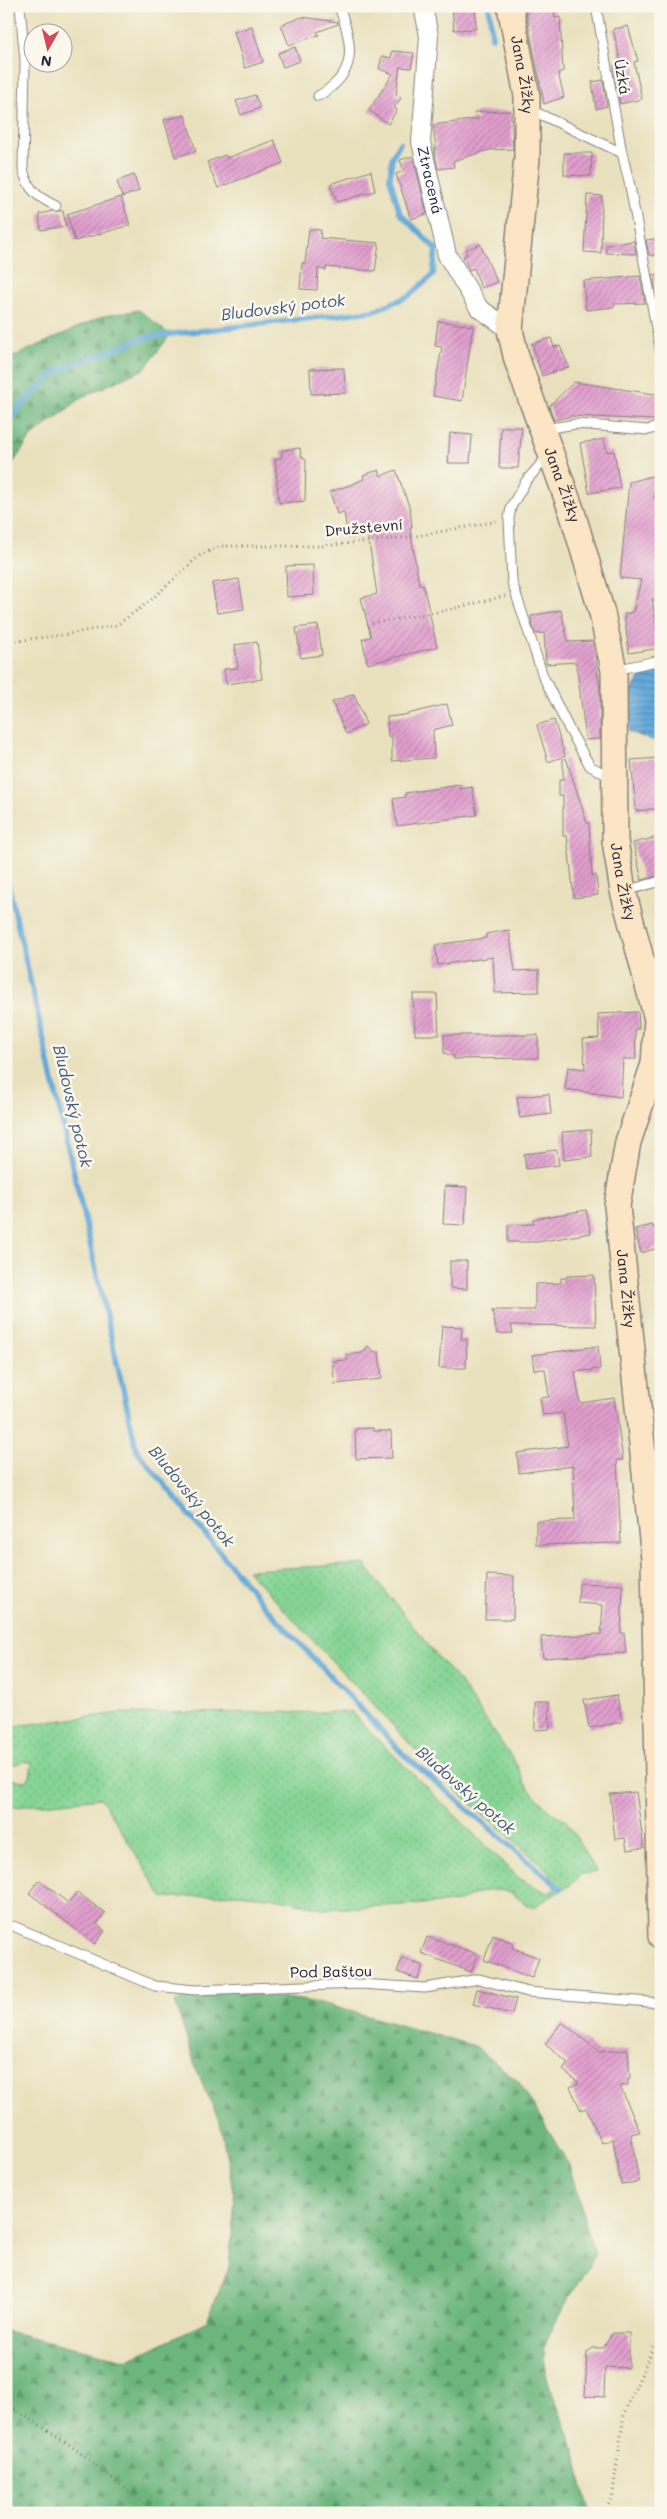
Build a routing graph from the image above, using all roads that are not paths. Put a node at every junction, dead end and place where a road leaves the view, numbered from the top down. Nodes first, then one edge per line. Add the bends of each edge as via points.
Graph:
1 (20, 6) edge
2 (339, 6) edge
3 (423, 6) edge
4 (510, 6) edge
5 (596, 6) edge
6 (318, 96) dead end
7 (527, 108) junction
8 (622, 153) junction
9 (56, 206) dead end
10 (510, 330) junction
11 (661, 354) edge
12 (661, 426) edge
13 (542, 430) junction
14 (550, 454) junction
15 (661, 660) edge
16 (614, 671) junction
17 (615, 780) junction
18 (661, 881) edge
19 (623, 891) junction
20 (651, 964) edge
21 (658, 1070) edge
22 (657, 1560) edge
23 (12, 1926) dead end
24 (661, 1936) edge
25 (661, 2004) edge

1 - 9 lane via 25,61 26,184 34,194
2 - 6 lane via 350,50 347,66 333,88
3 - 10 street, Ztracená via 429,36 421,142 447,255 479,308
4 - 7 street, Jana Žižky
5 - 8 lane, Úzká
7 - 8 lane
7 - 10 street, Jana Žižky via 527,158
8 - 11 lane, Úzká
10 - 13 street, Jana Žižky via 516,360
12 - 13 lane via 648,430 576,424
13 - 14 street, Jana Žižky
14 - 16 street, Jana Žižky via 572,512 602,613
14 - 17 lane via 526,481 511,507 512,582 543,676 569,729 590,766
15 - 16 lane
16 - 17 street, Jana Žižky
17 - 19 street, Jana Žižky via 615,840
18 - 19 lane
19 - 20 street, Jana Žižky
20 - 21 street, Jana Žižky
21 - 22 street, Jana Žižky via 628,1142 617,1206
22 - 24 street, Jana Žižky
23 - 25 lane, Pod Baštou via 155,1986 195,1990 360,1984 425,1988 480,1980 528,1992

